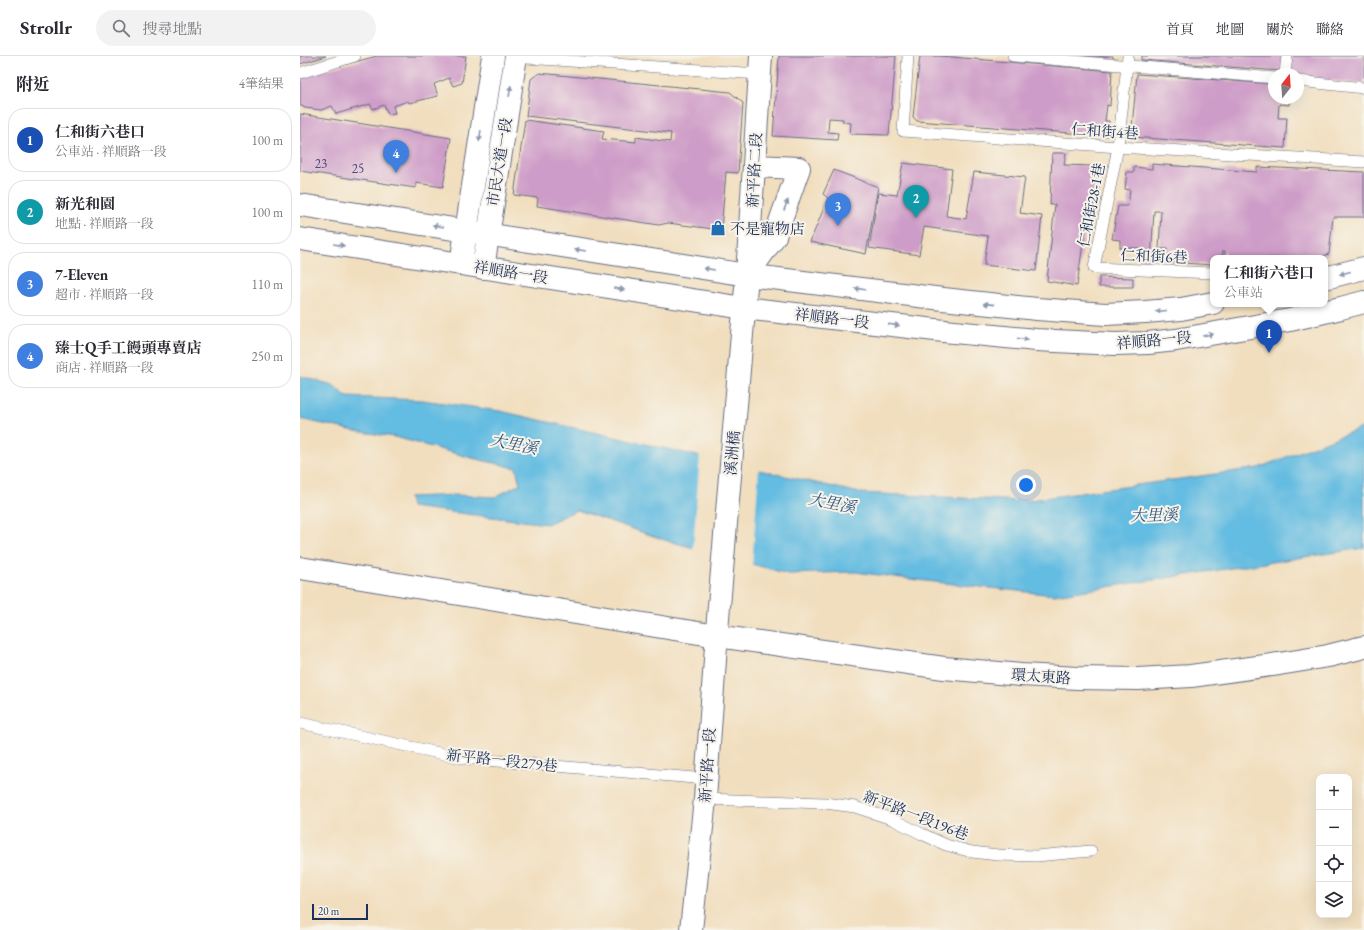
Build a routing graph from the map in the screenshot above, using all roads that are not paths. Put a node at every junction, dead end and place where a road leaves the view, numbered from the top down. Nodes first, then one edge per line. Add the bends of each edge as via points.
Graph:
1 (355, 56) edge
2 (493, 56) edge
3 (908, 56) edge
4 (1013, 56) edge
5 (1287, 56) edge
6 (511, 57) edge
7 (1127, 61) edge
8 (760, 65) edge
9 (1286, 68) edge
10 (300, 73) edge
11 (1268, 77) edge
12 (1304, 82) edge
13 (1364, 88) edge
14 (1118, 147) junction
15 (1364, 162) edge
16 (754, 166) junction
17 (300, 205) edge
18 (466, 232) junction
19 (488, 235) junction
20 (300, 239) edge
21 (461, 264) junction
22 (483, 268) junction
23 (1094, 268) joint
24 (1364, 268) edge
25 (1210, 273) edge
26 (747, 275) junction
27 (1328, 277) edge
28 (1364, 302) edge
29 (1210, 304) edge
30 (744, 308) junction
31 (300, 568) edge
32 (719, 599) joint
33 (717, 636) junction
34 (1364, 647) edge
35 (300, 723) edge
36 (706, 789) junction
37 (1091, 851) dead end
38 (691, 930) edge

1 - 10 lane
2 -> 18 street, 市民大道一段
3 - 14 lane, 仁和街4巷 via 903,131
4 - 7 lane
5 - 9 lane
6 - 8 lane
19 -> 6 street, 市民大道一段
7 - 11 lane
7 - 14 lane, 仁和街28-1巷
8 - 16 street, 新平路二段
12 - 13 lane
14 - 15 lane, 仁和街4巷
14 - 23 lane, 仁和街28-1巷
16 - 26 street, 新平路二段
26 -> 16 street via 775,236 799,168
18 -> 17 street, 祥順路一段
18 - 19 street, 祥順路一段
18 - 21 street, 市民大道一段
19 - 22 street, 市民大道一段
26 -> 19 street, 祥順路一段
20 -> 21 street, 祥順路一段
21 - 22 street, 祥順路一段
22 -> 30 street, 祥順路一段
23 - 25 lane, 仁和街6巷
24 -> 27 street
29 -> 26 street, 祥順路一段 via 1181,309 1105,314 943,299
26 - 30 street, 新平路二段
30 -> 28 street, 祥順路一段 via 1036,340 1115,344 1176,340 1290,320
30 - 32 street, 溪洲橋
31 - 33 street, 環太東路
32 - 33 street, 新平路一段
33 - 34 street, 環太東路 via 944,668 1078,678 1138,679 1190,676 1328,656
33 - 36 street, 新平路一段
35 - 36 lane, 新平路一段279巷 via 462,758
36 - 37 lane, 新平路一段196巷 via 855,807 892,819 946,845 972,852 1036,856
36 - 38 street, 新平路一段

